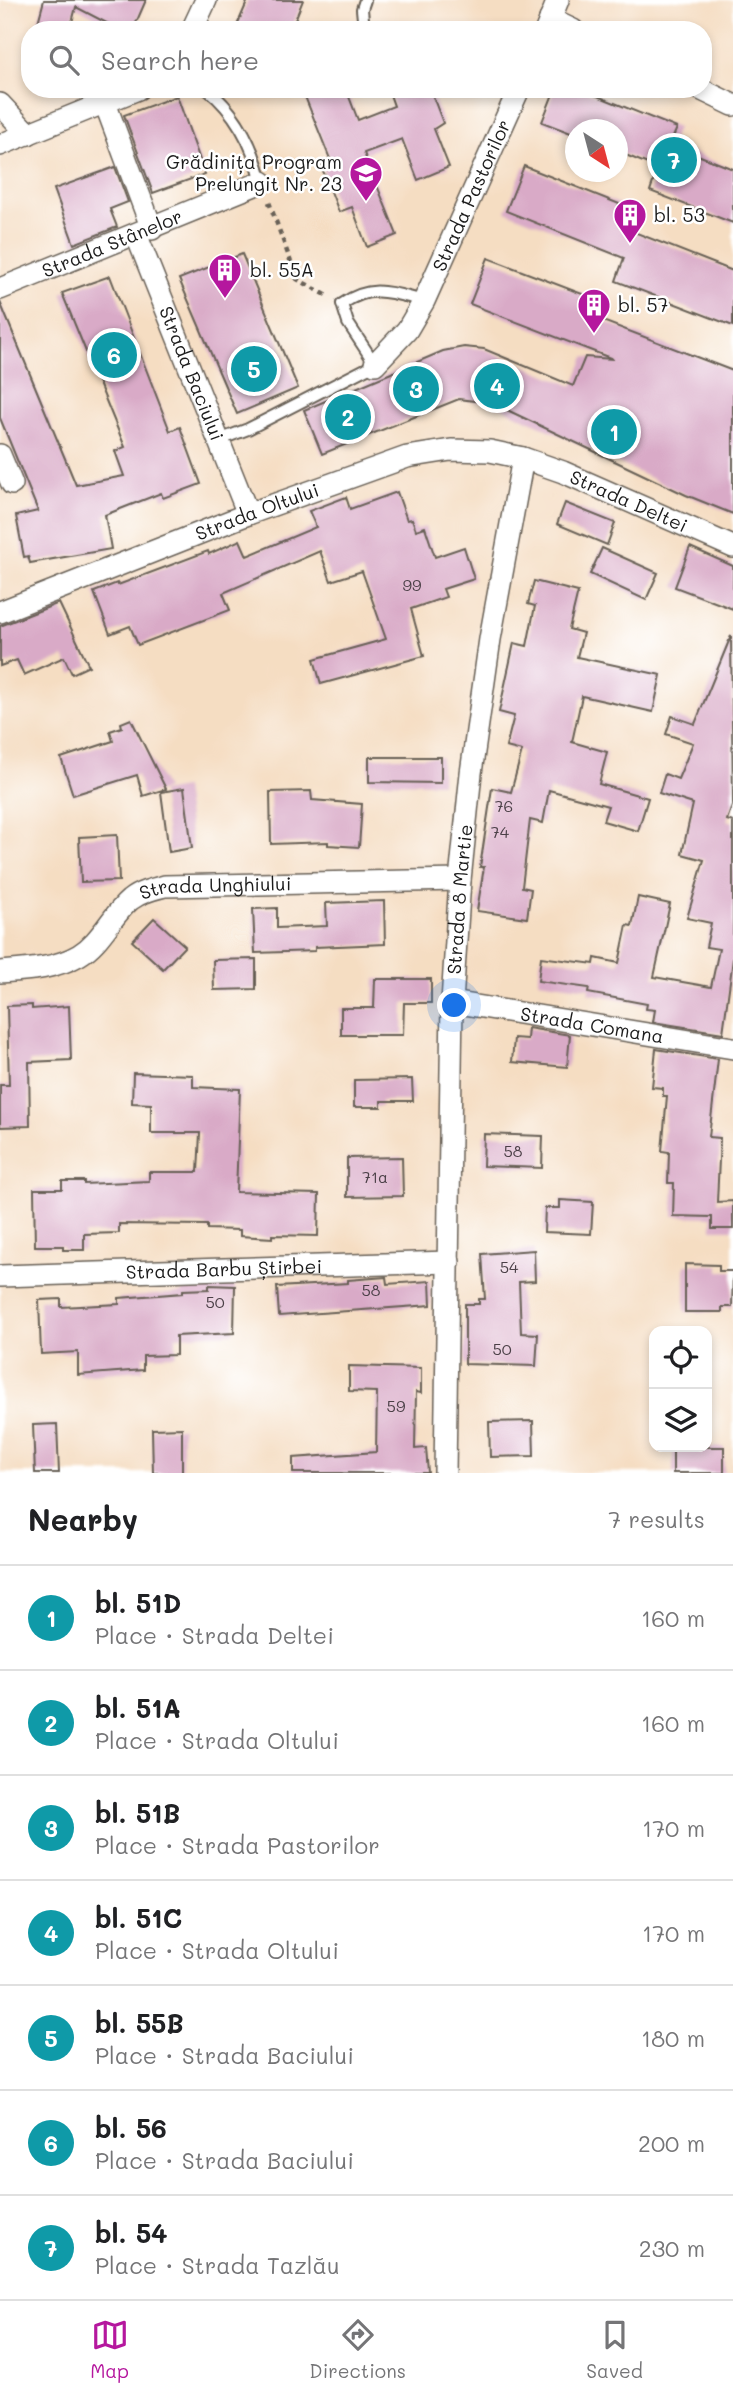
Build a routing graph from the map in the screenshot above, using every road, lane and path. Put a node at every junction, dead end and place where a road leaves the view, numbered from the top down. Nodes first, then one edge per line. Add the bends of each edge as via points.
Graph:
1 (205, 0) edge
2 (365, 0) edge
3 (196, 21) edge
4 (364, 21) edge
5 (712, 94) edge
6 (117, 98) edge
7 (218, 98) edge
8 (515, 98) edge
9 (105, 103) junction
10 (0, 104) edge
11 (733, 104) edge
12 (27, 134) junction
13 (0, 145) edge
14 (262, 182) junction
15 (144, 232) junction
16 (0, 289) edge
17 (424, 301) junction
18 (342, 304) junction
19 (375, 364) junction
20 (219, 440) junction
21 (0, 455) edge
22 (523, 458) junction
23 (12, 484) dead end
24 (247, 514) junction
25 (733, 547) edge
26 (0, 612) edge
27 (460, 880) junction
28 (0, 972) edge
29 (452, 1002) junction
30 (733, 1048) edge
31 (449, 1262) junction
32 (0, 1276) edge
33 (444, 1473) edge

1 - 3 street
2 - 4 lane
5 - 11 street
6 - 9 street
7 - 14 lane via 254,152
8 - 17 street, Strada Pastorilor
9 - 12 street
9 - 15 street, Strada Baciului
10 - 12 street
12 - 13 street
14 - 15 street, Strada Stânelor
14 - 18 path via 297,279
15 - 16 street, Strada Stânelor
15 - 20 street, Strada Baciului
17 - 18 lane via 379,290
17 - 19 street, Strada Pastorilor via 407,330
18 - 19 lane via 348,323
19 - 20 lane, Strada Pastorilor
20 - 24 street, Strada Baciului
21 - 23 street
22 - 24 street, Strada Oltului via 451,450 407,457
22 - 25 street, Strada Deltei
22 - 27 street, Strada 8 Martie via 490,639
24 - 26 street, Strada Oltului
27 - 28 street, Strada Unghiului via 165,886 131,899 79,955 56,964
27 - 29 street, Strada 8 Martie
29 - 30 street, Strada Comana
29 - 31 street, Strada 8 Martie
31 - 32 street, Strada Barbu Știrbei
31 - 33 street, Strada 8 Martie

